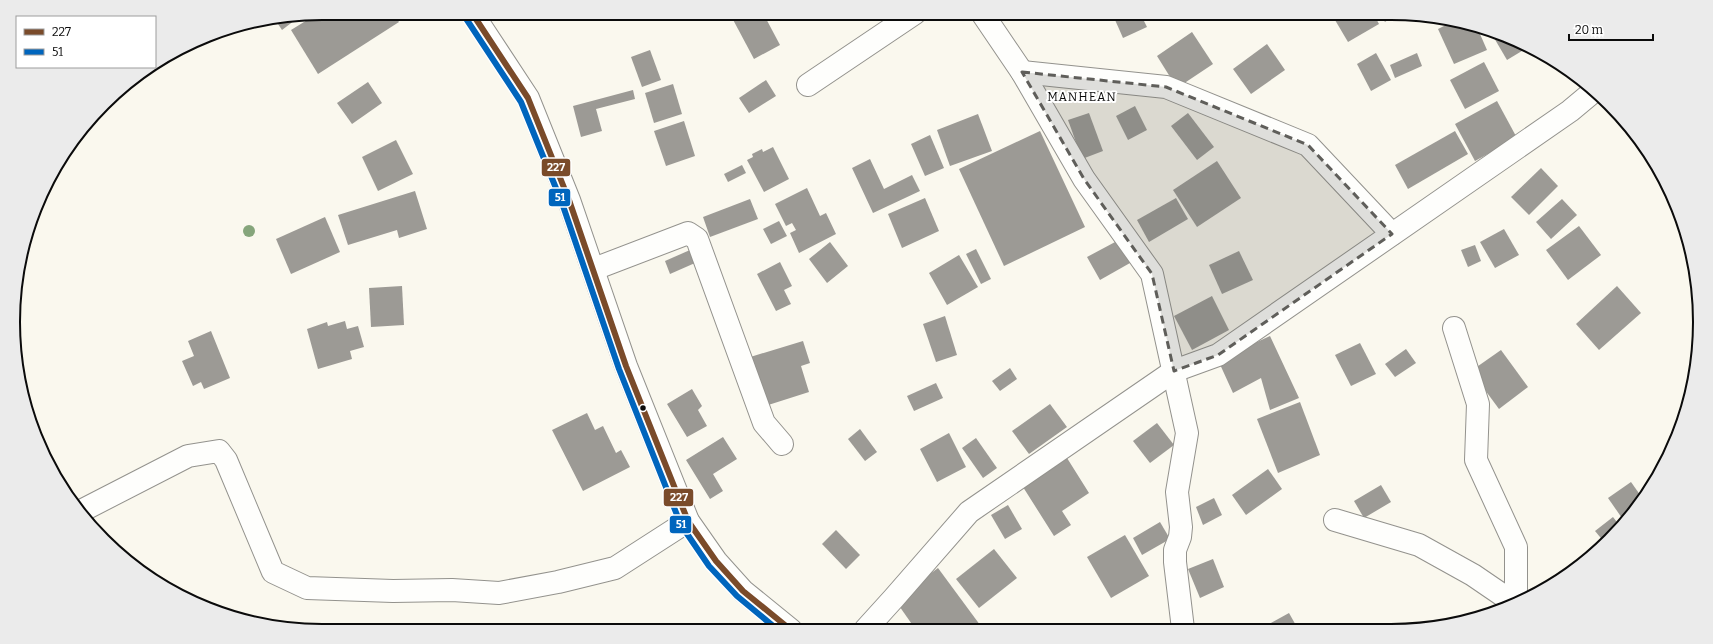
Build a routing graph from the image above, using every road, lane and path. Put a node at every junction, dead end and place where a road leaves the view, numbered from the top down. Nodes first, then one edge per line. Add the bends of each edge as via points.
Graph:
1 (477, 20) edge
2 (905, 20) edge
3 (987, 20) edge
4 (1022, 72) junction
5 (808, 85) dead end
6 (1590, 95) edge
7 (1392, 234) junction
8 (594, 269) junction
9 (1454, 328) dead end
10 (1174, 371) junction
11 (782, 444) dead end
12 (85, 509) edge
13 (1335, 520) dead end
14 (688, 521) junction
15 (1515, 597) edge
16 (1510, 600) edge
17 (784, 624) edge
18 (870, 624) edge
19 (1182, 624) edge

1 - 8 street via 528,98
2 - 5 street
3 - 4 street
4 - 7 street via 1166,87 1308,145
4 - 10 street via 1084,179 1152,274
6 - 7 street via 1570,111
7 - 10 street via 1218,355
8 - 11 street via 688,233 697,239 764,423
8 - 14 street via 626,366
9 - 15 street via 1478,404 1476,460 1516,547
10 - 18 street via 969,512
10 - 19 street via 1187,433 1176,492 1181,527 1174,562
12 - 14 street via 188,456 219,451 226,460 273,572 307,588 393,591 452,590 500,593 558,582 614,568
13 - 16 street via 1419,545 1473,575
14 - 17 street via 716,561 743,591

